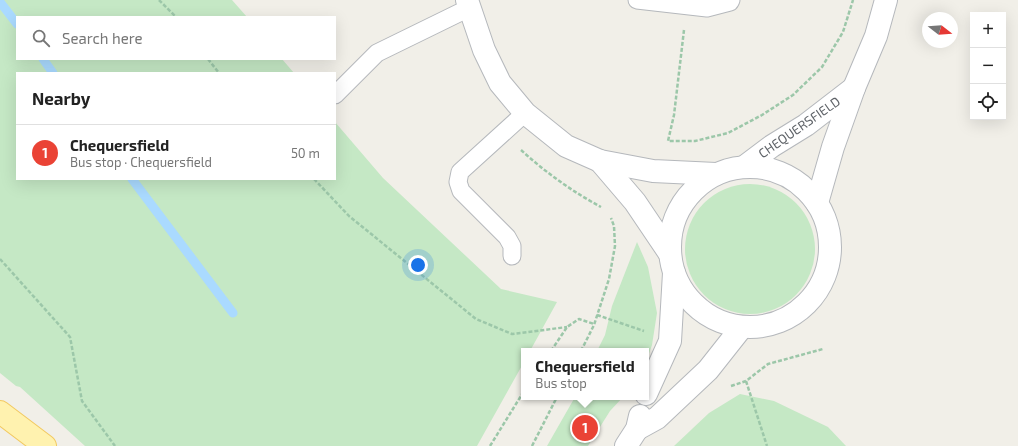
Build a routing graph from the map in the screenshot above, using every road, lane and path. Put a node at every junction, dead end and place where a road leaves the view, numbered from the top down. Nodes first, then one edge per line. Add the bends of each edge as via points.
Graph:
1 (159, 0) edge
2 (637, 0) edge
3 (731, 0) edge
4 (854, 0) edge
5 (886, 0) edge
6 (468, 4) edge
7 (687, 6) junction
8 (175, 16) edge
9 (209, 60) edge
10 (218, 72) edge
11 (854, 88) junction
12 (336, 94) edge
13 (526, 113) junction
14 (600, 161) junction
15 (744, 167) junction
16 (716, 174) junction
17 (315, 180) edge
18 (817, 203) junction
19 (614, 226) dead end
20 (512, 256) dead end
21 (0, 259) edge
22 (672, 263) junction
23 (594, 325) junction
24 (567, 327) junction
25 (742, 327) junction
26 (553, 348) edge
27 (582, 348) edge
28 (746, 381) dead end
29 (649, 387) edge
30 (521, 396) edge
31 (555, 400) edge
32 (644, 400) edge
33 (0, 412) edge
34 (631, 438) edge
35 (44, 446) edge
36 (115, 446) edge
37 (490, 446) edge
38 (532, 446) edge
39 (767, 446) edge

1 - 8 path
2 - 7 lane
3 - 7 lane via 707,8
4 - 7 path via 843,32 822,67 793,95 762,116 728,133 695,141 668,141 674,115
5 - 11 street, CHEQUERSFIELD via 876,36
6 - 12 lane via 377,53
6 - 13 street via 484,50 500,83
9 - 10 path
11 - 15 street, CHEQUERSFIELD via 806,125
11 - 18 street, CHEQUERSFIELD
13 - 14 street via 566,146
13 - 20 lane via 460,172 458,182 461,191 507,237 512,246
14 - 16 street via 654,171
14 - 22 street via 651,223
15 - 16 street
15 - 18 street via 765,168 786,175 804,187
16 - 22 street via 696,188 680,207 672,230
17 - 24 path via 349,216 476,319 512,334
18 - 25 street via 828,227 830,252 824,277 811,299 791,315 768,325
19 - 23 path via 615,246
21 - 36 path via 70,337 82,401
22 - 25 street via 684,292 700,309 720,321
22 - 29 street via 670,341
23 - 24 path via 579,319
23 - 27 path
24 - 26 path
25 - 34 street via 708,370 658,418
28 - 39 path
30 - 37 path
31 - 38 path
32 - 34 street
33 - 35 main road

